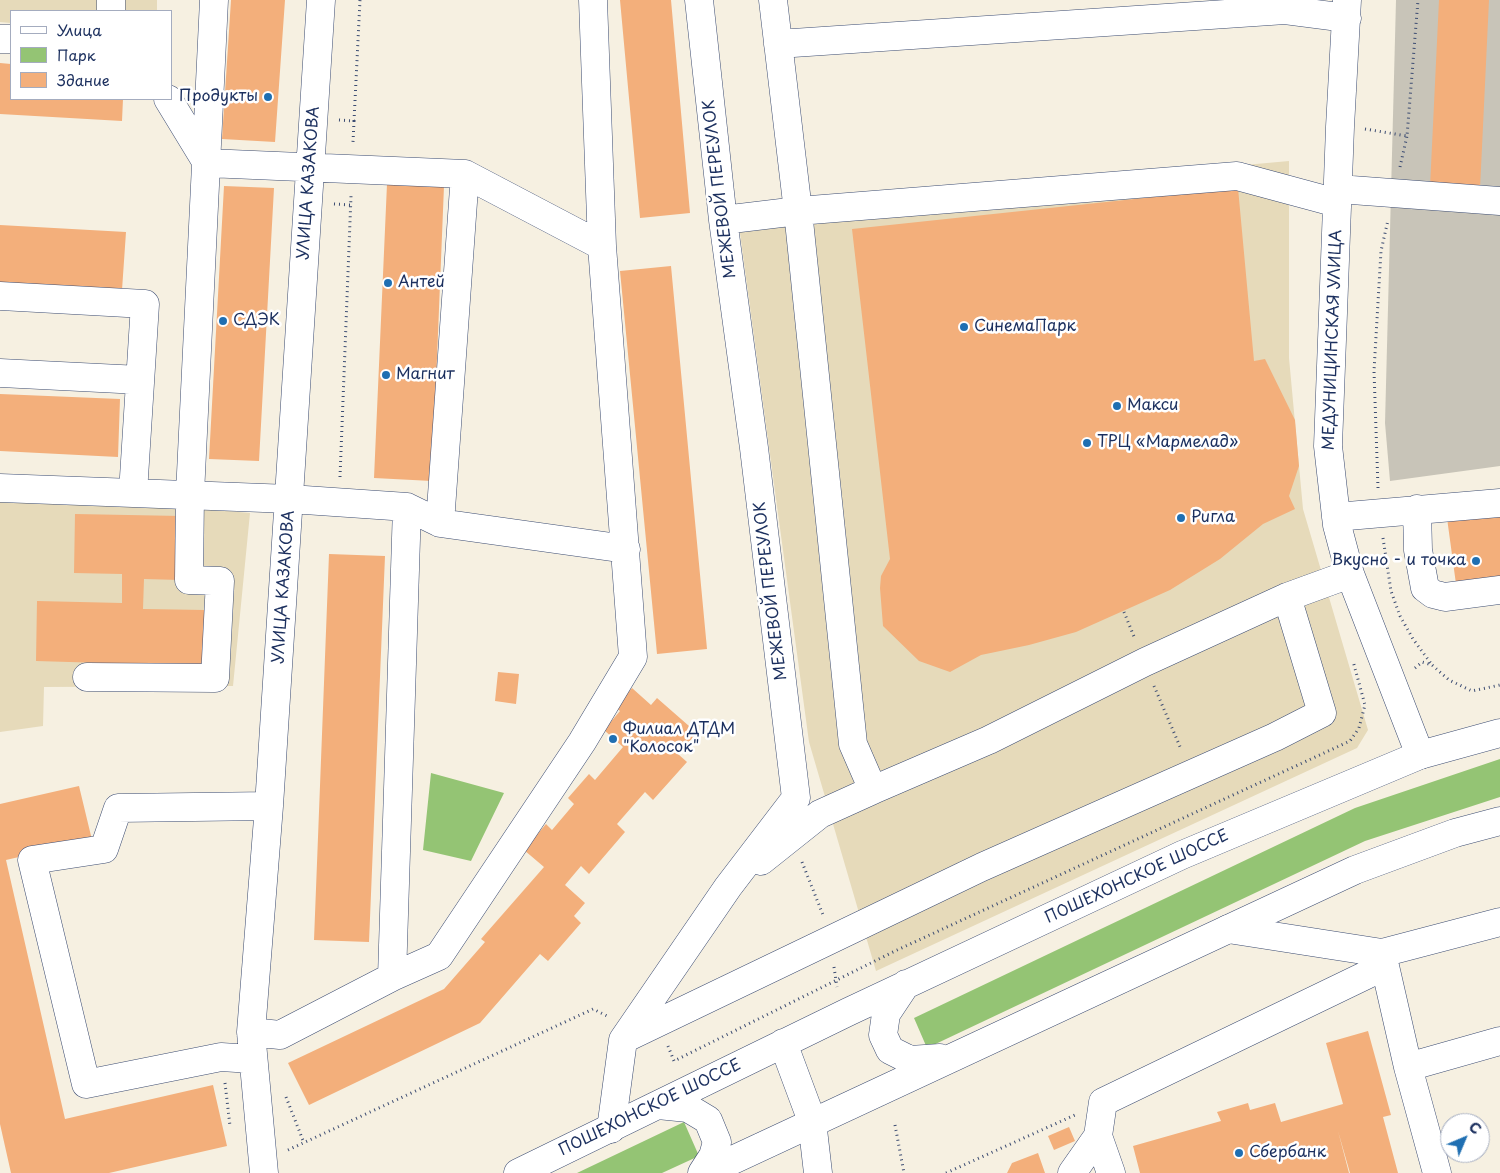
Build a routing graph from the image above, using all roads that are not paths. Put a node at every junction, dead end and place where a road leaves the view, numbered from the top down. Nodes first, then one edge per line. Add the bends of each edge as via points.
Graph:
1 (214, 0) edge
2 (321, 0) edge
3 (593, 0) edge
4 (698, 0) edge
5 (773, 0) edge
6 (1347, 9) edge
7 (778, 44) junction
8 (169, 100) edge
9 (207, 163) junction
10 (310, 168) junction
11 (465, 174) junction
12 (1338, 196) junction
13 (1500, 201) edge
14 (798, 211) junction
15 (723, 220) junction
16 (602, 246) junction
17 (0, 296) edge
18 (0, 373) edge
19 (140, 380) junction
20 (0, 488) edge
21 (133, 492) junction
22 (190, 494) junction
23 (290, 499) junction
24 (1500, 503) edge
25 (407, 507) junction
26 (1417, 510) junction
27 (1336, 517) junction
28 (440, 523) junction
29 (626, 549) junction
30 (1350, 574) junction
31 (1500, 590) edge
32 (1287, 598) junction
33 (87, 677) dead end
34 (1500, 733) edge
35 (1420, 755) junction
36 (873, 790) junction
37 (269, 806) junction
38 (1500, 821) edge
39 (728, 887) junction
40 (1500, 922) edge
41 (1228, 929) junction
42 (1383, 960) junction
43 (392, 977) junction
44 (906, 984) junction
45 (251, 1032) junction
46 (631, 1033) junction
47 (1500, 1041) edge
48 (783, 1043) junction
49 (949, 1058) junction
50 (252, 1059) junction
51 (1408, 1067) junction
52 (658, 1105) junction
53 (812, 1121) junction
54 (611, 1129) junction
55 (1098, 1136) junction
56 (263, 1167) edge
57 (518, 1173) edge
58 (704, 1173) edge
59 (818, 1173) edge
60 (1072, 1173) edge
61 (1111, 1173) edge
62 (1437, 1173) edge

1 - 9 street
2 - 10 street, УЛИЦА КАЗАКОВА
3 - 16 street
4 - 15 street, МЕЖЕВОЙ ПЕРЕУЛОК
5 - 7 street
6 - 7 street via 1285,10
6 - 12 street, МЕДУНИЦИНСКАЯ УЛИЦА
7 - 14 street
8 - 9 street
9 - 10 street
9 - 22 street
10 - 11 street
10 - 23 street, УЛИЦА КАЗАКОВА
11 - 16 street
11 - 28 street
12 - 13 street via 1394,193
12 - 14 street via 1237,176
12 - 27 street, МЕДУНИЦИНСКАЯ УЛИЦА via 1328,446
14 - 15 street
14 - 36 street via 853,744
15 - 39 street, МЕЖЕВОЙ ПЕРЕУЛОК via 796,798
16 - 29 street
17 - 19 street via 145,304
18 - 19 street
19 - 21 street
20 - 21 street
21 - 22 street
22 - 23 street
22 - 33 street via 189,580 220,582 215,678
23 - 25 street
23 - 37 street, УЛИЦА КАЗАКОВА
24 - 26 street
25 - 28 street
25 - 43 street
26 - 27 street
26 - 31 street via 1418,550 1425,588 1445,597
27 - 30 street, МЕДУНИЦИНСКАЯ УЛИЦА
28 - 29 street
29 - 43 street via 633,657 582,742 439,956
30 - 32 street
30 - 35 street, МЕДУНИЦИНСКАЯ УЛИЦА
32 - 36 street via 1141,655 989,740
32 - 46 street via 1322,713 982,867
34 - 35 street, ПОШЕХОНСКОЕ ШОССЕ
35 - 44 street, ПОШЕХОНСКОЕ ШОССЕ via 1182,855
36 - 39 street via 820,814
37 - 45 street, УЛИЦА КАЗАКОВА
37 - 50 street via 118,808 104,849 32,860 86,1084 221,1057
38 - 41 street via 1455,833 1355,870
39 - 46 street, МЕЖЕВОЙ ПЕРЕУЛОК
40 - 42 street
41 - 42 street
41 - 49 street
42 - 51 street
42 - 55 street via 1103,1102
43 - 45 street via 280,1035
44 - 48 street, ПОШЕХОНСКОЕ ШОССЕ
44 - 49 street via 886,1014 883,1036 890,1050 910,1060
45 - 50 street, УЛИЦА КАЗАКОВА
46 - 54 street, МЕЖЕВОЙ ПЕРЕУЛОК
47 - 51 street
48 - 52 street, ПОШЕХОНСКОЕ ШОССЕ
48 - 53 street
49 - 53 street
50 - 56 street, УЛИЦА КАЗАКОВА
51 - 62 street
52 - 54 street, ПОШЕХОНСКОЕ ШОССЕ
52 - 58 street via 688,1108 708,1120 717,1142
53 - 58 street
53 - 59 street
54 - 57 street, ПОШЕХОНСКОЕ ШОССЕ
55 - 60 street
55 - 61 street

